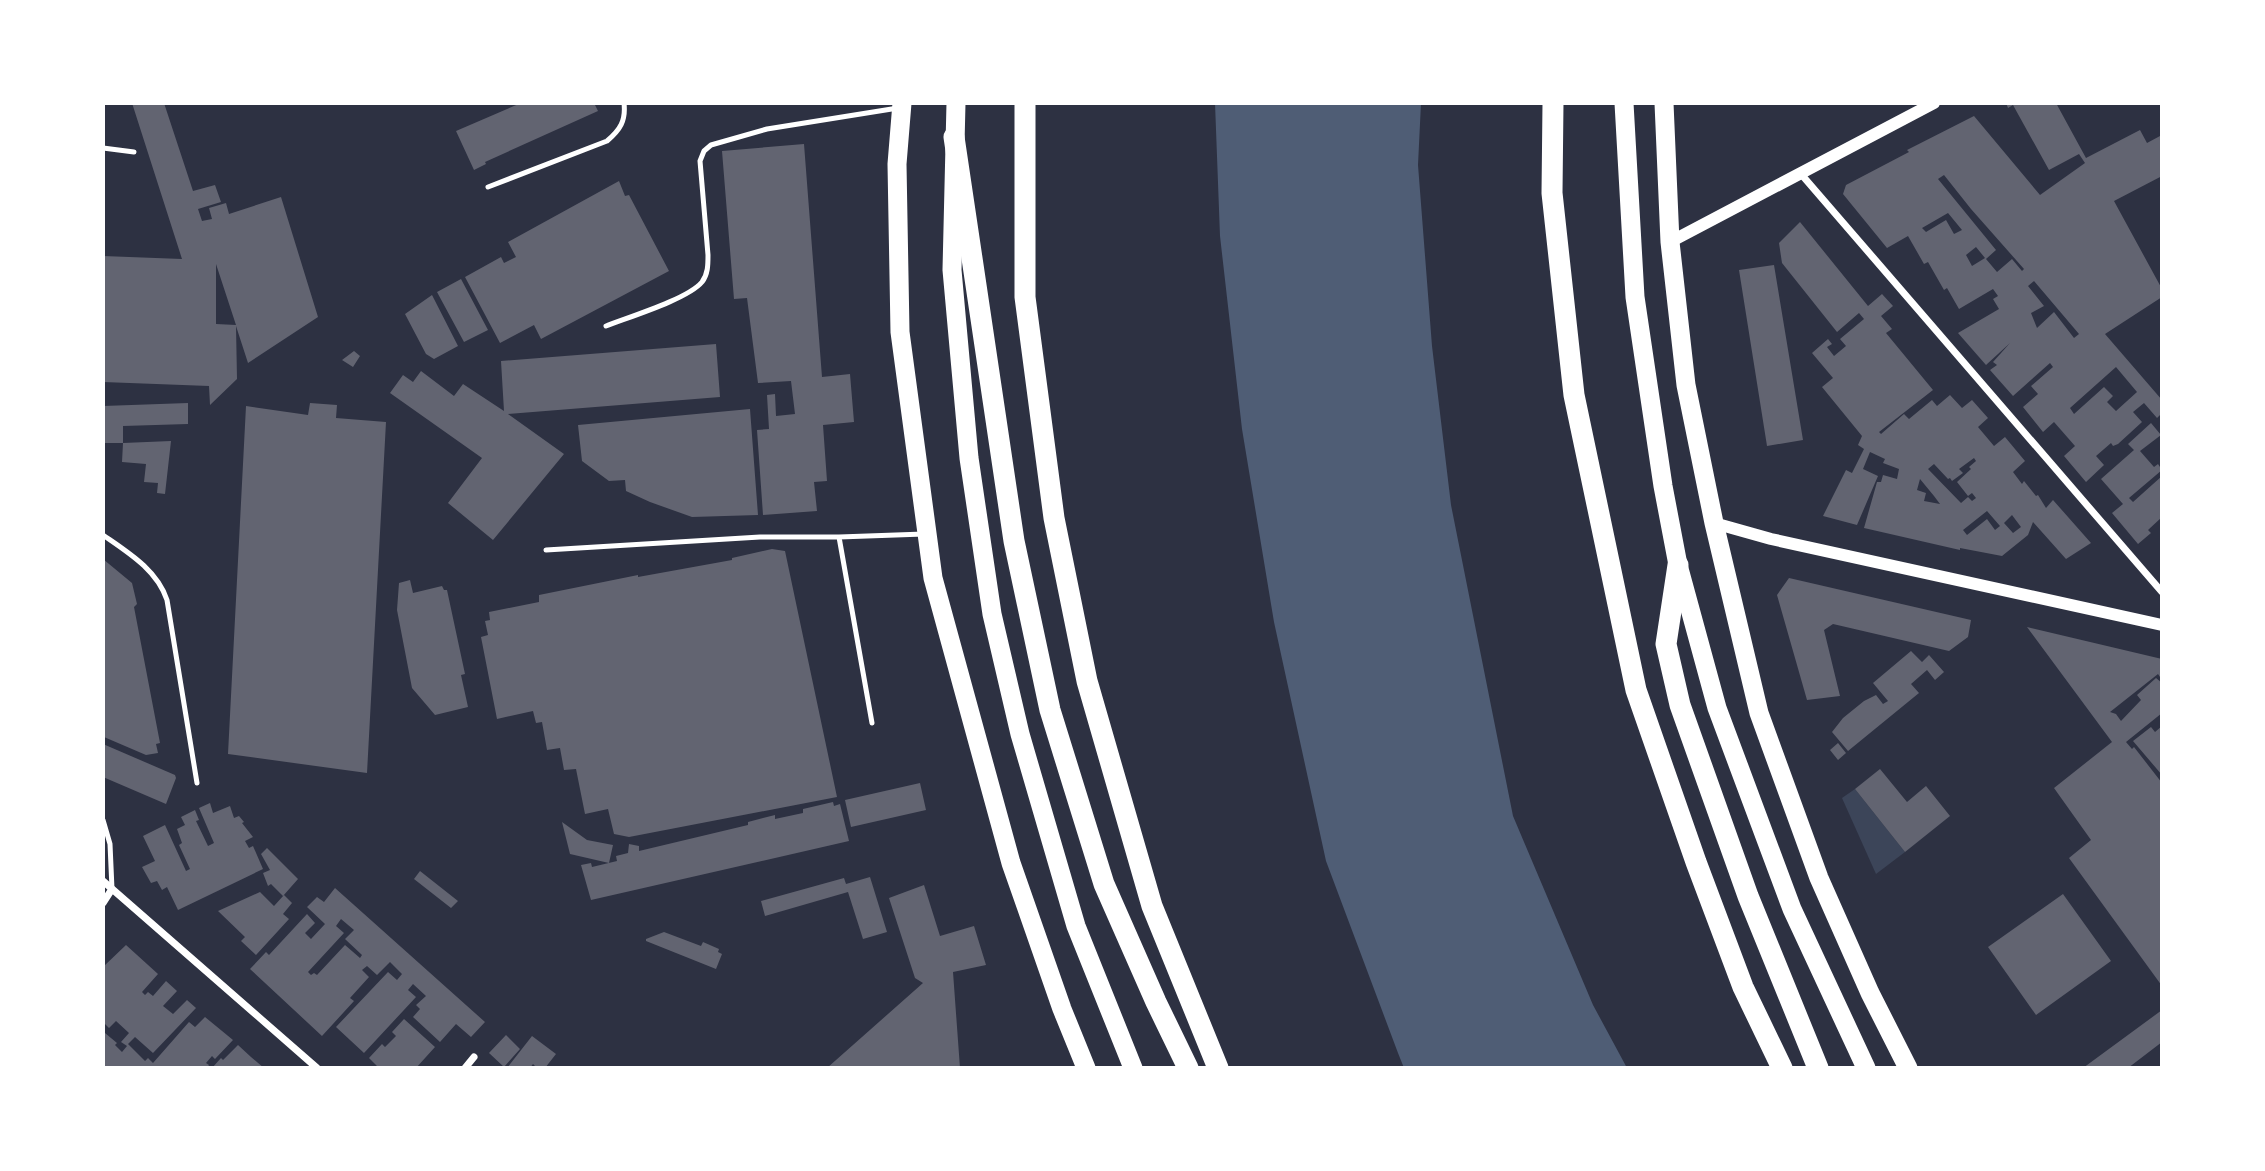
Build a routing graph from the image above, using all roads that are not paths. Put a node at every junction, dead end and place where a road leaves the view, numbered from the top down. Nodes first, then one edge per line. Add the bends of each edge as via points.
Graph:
1 (624, 103) edge
2 (957, 103) edge
3 (1024, 103) edge
4 (1553, 103) edge
5 (1625, 103) edge
6 (1664, 103) edge
7 (1934, 103) edge
8 (901, 105) edge
9 (954, 137) junction
10 (103, 148) edge
11 (134, 152) dead end
12 (1801, 174) junction
13 (488, 187) dead end
14 (1670, 242) junction
15 (607, 326) dead end
16 (1714, 523) junction
17 (927, 534) junction
18 (103, 535) edge
19 (839, 537) junction
20 (546, 550) dead end
21 (1678, 565) junction
22 (2162, 592) edge
23 (2162, 625) edge
24 (872, 723) dead end
25 (197, 783) dead end
26 (103, 820) edge
27 (103, 881) edge
28 (112, 889) junction
29 (103, 903) edge
30 (474, 1056) dead end
31 (317, 1068) edge
32 (465, 1068) edge
33 (1086, 1068) edge
34 (1133, 1068) edge
35 (1188, 1068) edge
36 (1218, 1068) edge
37 (1782, 1068) edge
38 (1818, 1068) edge
39 (1866, 1068) edge
40 (1908, 1068) edge

1 - 13 lane via 623,123 607,141
2 - 9 highway
3 - 36 highway via 1025,298 1054,518 1087,681 1152,906
4 - 37 highway via 1552,192 1574,395 1636,690 1739,974
5 - 21 highway via 1635,297
6 - 14 highway
7 - 12 street
8 - 15 lane via 711,145 700,161 708,255 704,280 679,297
8 - 17 highway via 897,164 900,332
9 - 34 highway via 952,270 969,458 992,614 1020,734 1076,926
9 - 35 highway via 1014,541 1050,710 1104,884
10 - 11 lane
12 - 14 street
12 - 22 street
14 - 16 highway via 1686,385
16 - 23 street
16 - 40 highway via 1766,735 1819,878
17 - 19 lane
17 - 33 highway via 933,578 1012,863
18 - 25 lane via 146,567 163,588
19 - 20 lane via 760,537
19 - 24 lane
21 - 38 highway via 1666,644 1680,705 1748,896
21 - 39 highway via 1717,708 1792,909
26 - 28 lane via 110,844
27 - 28 street
28 - 29 street
28 - 31 street
30 - 32 street

